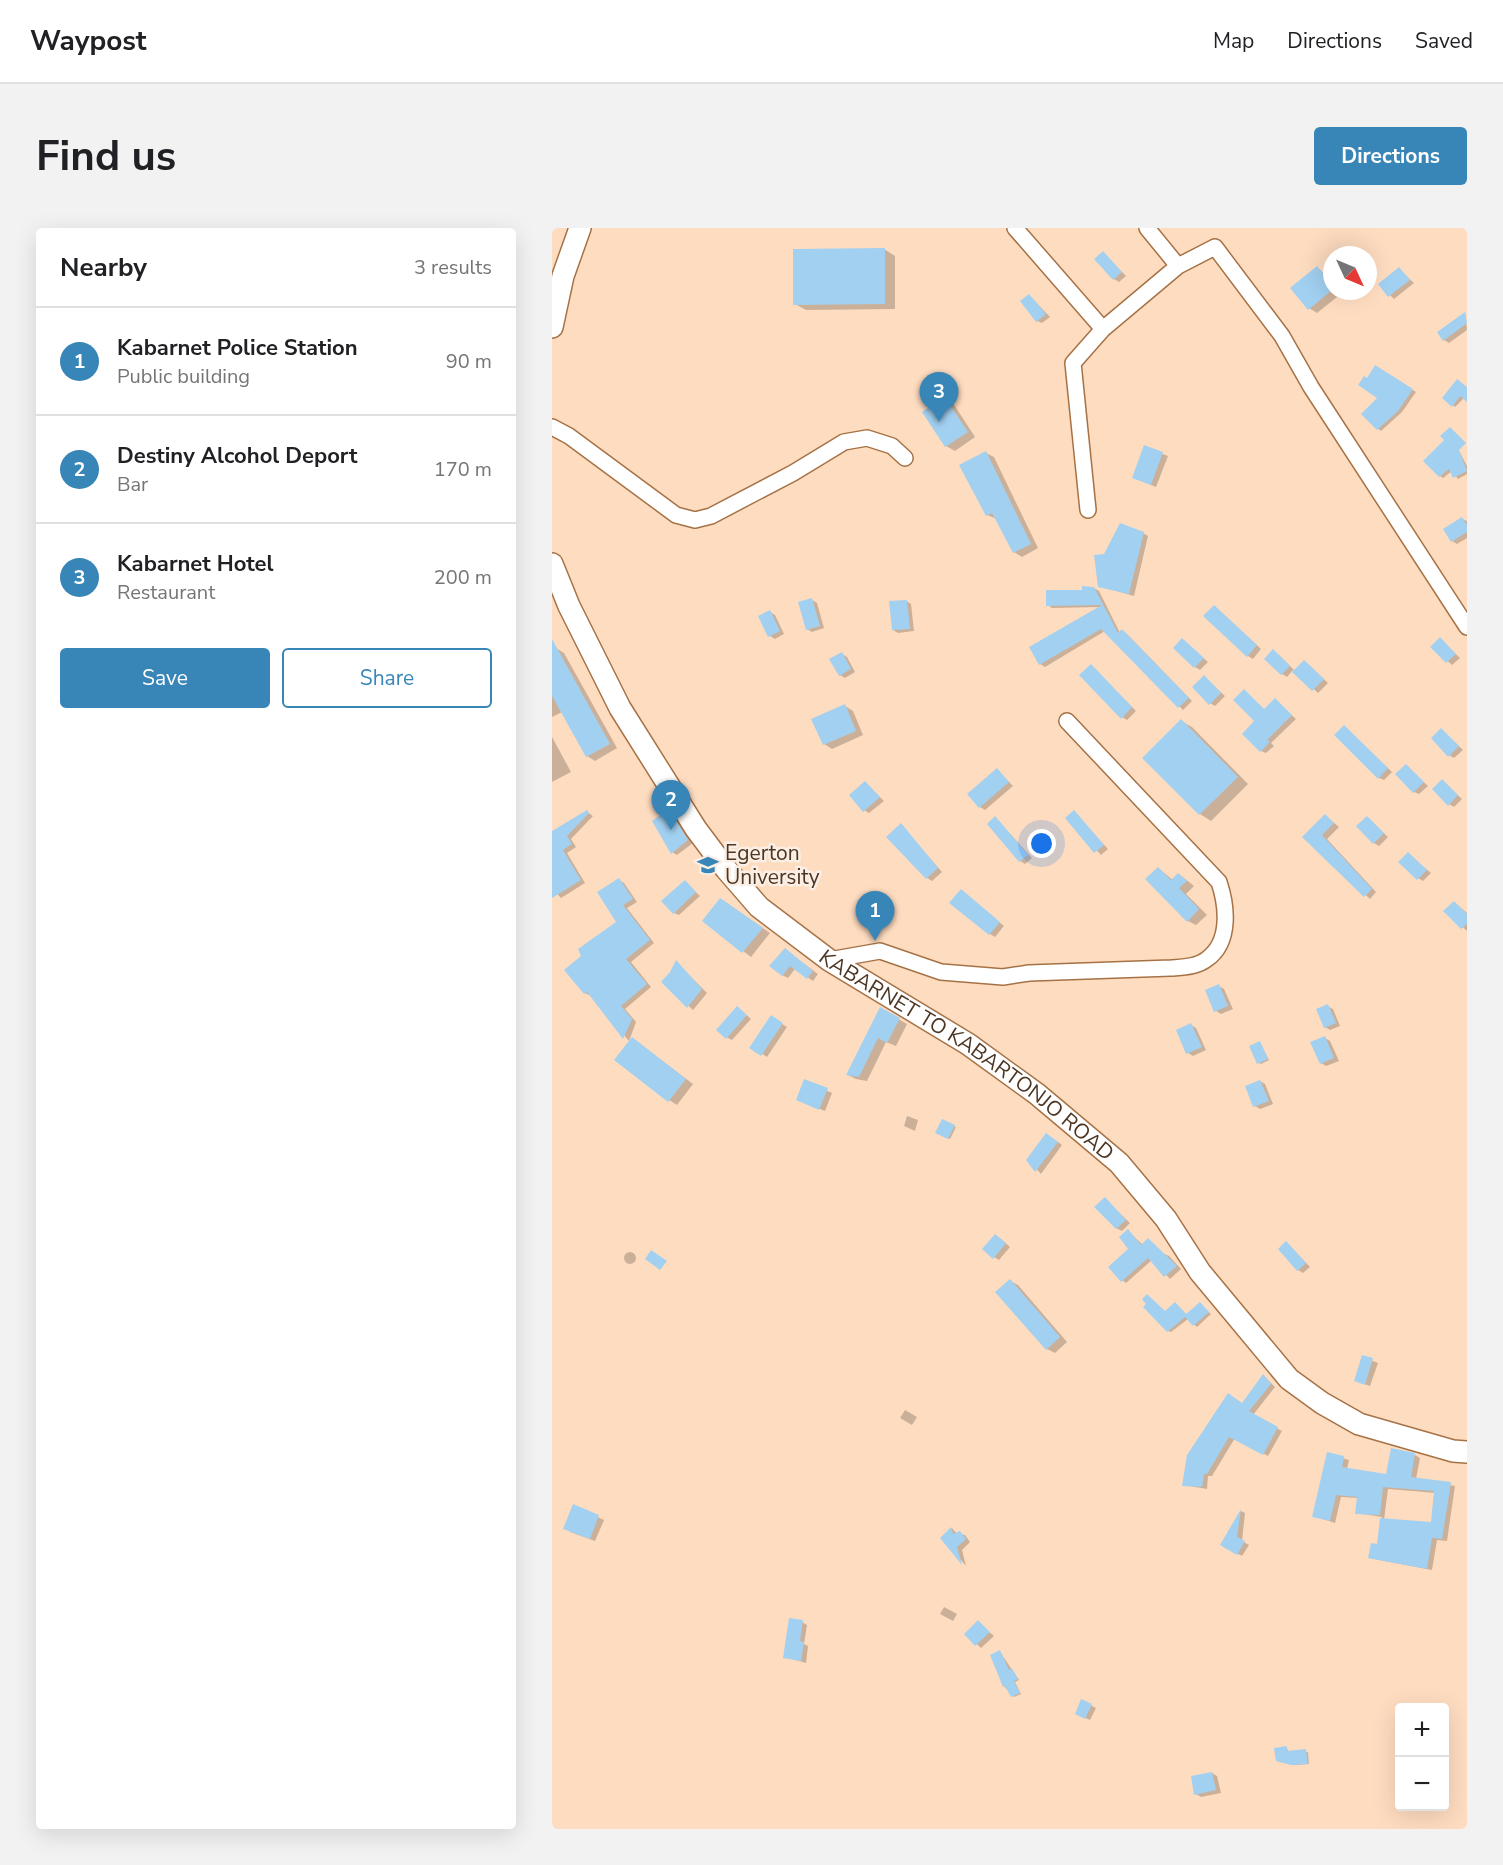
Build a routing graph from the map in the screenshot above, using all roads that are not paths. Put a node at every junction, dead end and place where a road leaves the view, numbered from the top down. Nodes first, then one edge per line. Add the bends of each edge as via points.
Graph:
1 (580, 228) edge
2 (1015, 228) edge
3 (1147, 228) edge
4 (1178, 266) junction
5 (552, 327) edge
6 (1104, 329) junction
7 (552, 427) edge
8 (904, 458) dead end
9 (1088, 510) dead end
10 (552, 564) edge
11 (1467, 627) edge
12 (1067, 721) dead end
13 (829, 960) junction
14 (1467, 1452) edge

1 - 5 main road via 563,276
2 - 6 street
3 - 4 street
4 - 6 street
4 - 11 street via 1215,247 1282,336
6 - 9 street via 1073,363
7 - 8 street via 676,515 695,520 746,499 844,442 867,438 892,446
10 - 13 main road, KABARNET TO KABARTONJO ROAD via 568,606 620,708 696,829 759,907
12 - 13 street via 1220,882 1226,924 1217,948 1207,959 1192,966 1171,968 1003,977 941,972 880,951
13 - 14 main road, KABARNET TO KABARTONJO ROAD via 968,1044 1037,1094 1119,1163 1166,1219 1200,1272 1289,1379 1359,1424

